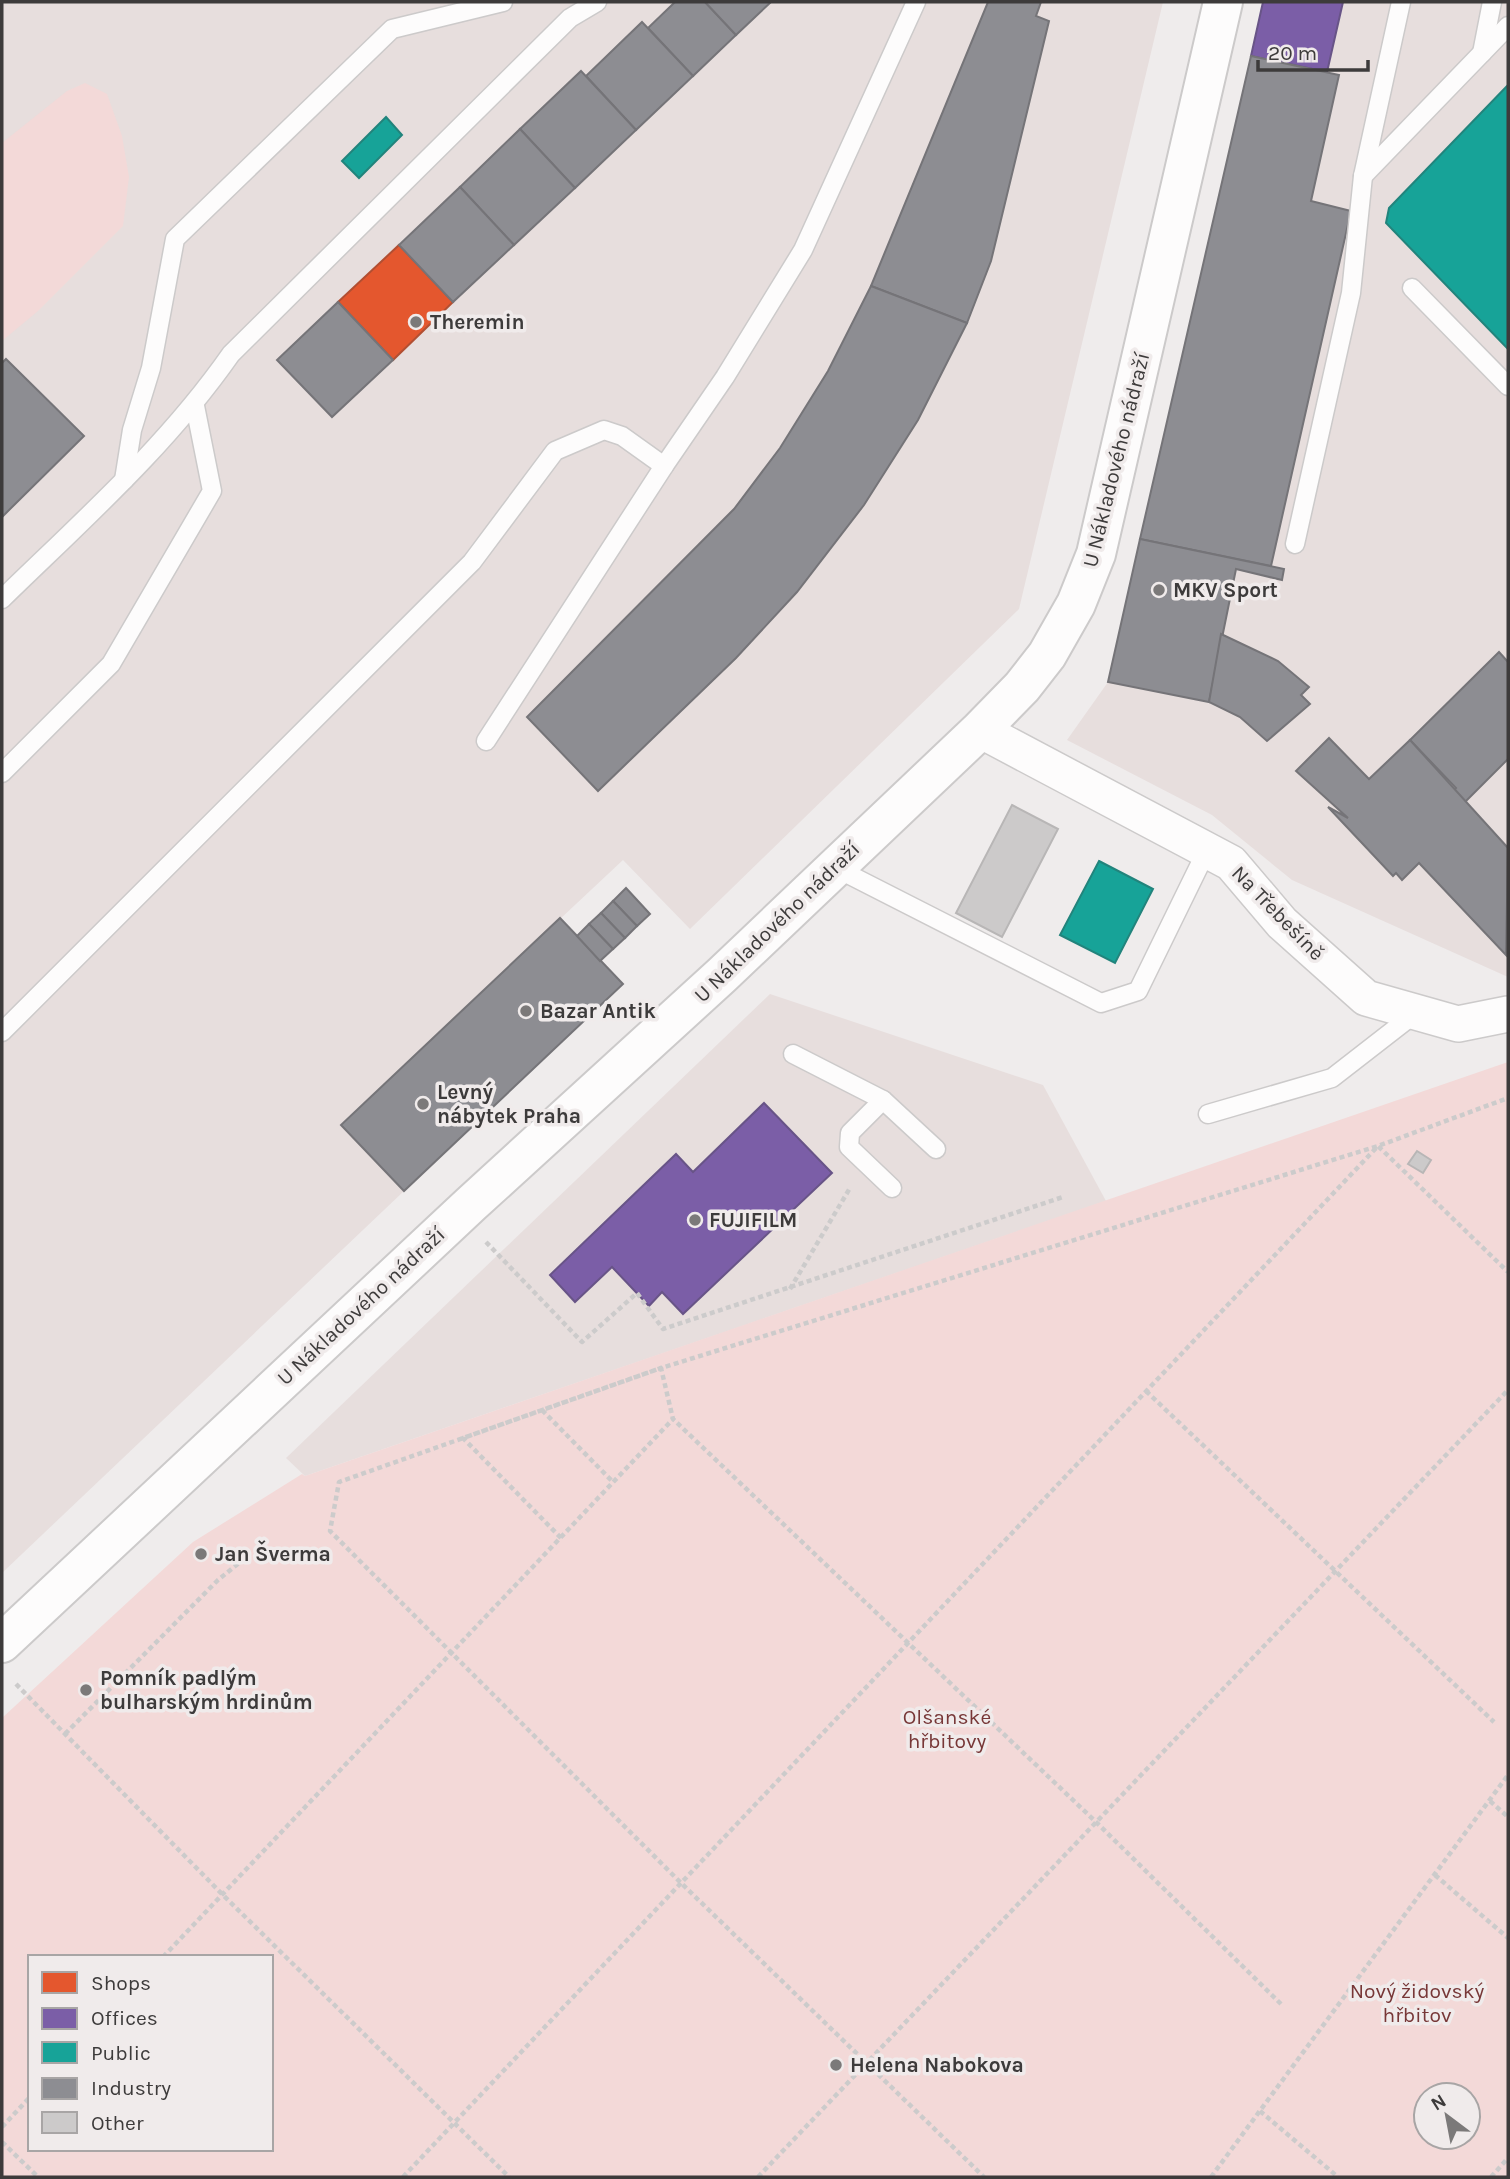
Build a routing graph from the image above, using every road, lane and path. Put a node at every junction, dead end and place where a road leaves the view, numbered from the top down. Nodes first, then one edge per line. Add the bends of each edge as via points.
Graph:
1 (503, 2) edge
2 (597, 2) edge
3 (916, 2) edge
4 (1223, 2) edge
5 (1401, 2) edge
6 (1492, 2) edge
7 (1508, 26) edge
8 (1482, 53) junction
9 (1363, 176) junction
10 (1412, 288) dead end
11 (1508, 386) edge
12 (195, 406) junction
13 (664, 466) junction
14 (124, 480) junction
15 (1295, 544) dead end
16 (2, 599) edge
17 (980, 730) junction
18 (486, 741) dead end
19 (2, 774) edge
20 (1207, 849) junction
21 (834, 867) junction
22 (1418, 1012) junction
23 (1508, 1014) edge
24 (2, 1032) edge
25 (793, 1054) dead end
26 (1508, 1098) edge
27 (883, 1100) junction
28 (1208, 1114) dead end
29 (1378, 1146) junction
30 (936, 1149) dead end
31 (850, 1188) dead end
32 (892, 1188) dead end
33 (1063, 1197) dead end
34 (486, 1242) dead end
35 (1508, 1272) edge
36 (789, 1289) junction
37 (661, 1368) junction
38 (1508, 1390) edge
39 (1146, 1391) junction
40 (542, 1410) junction
41 (673, 1419) junction
42 (463, 1438) junction
43 (613, 1482) junction
44 (561, 1538) junction
45 (250, 1554) dead end
46 (1334, 1573) junction
47 (2, 1643) edge
48 (908, 1644) junction
49 (450, 1653) junction
50 (16, 1684) dead end
51 (1494, 1722) dead end
52 (65, 1734) junction
53 (1508, 1775) edge
54 (1489, 1801) junction
55 (1508, 1817) edge
56 (1096, 1822) junction
57 (1435, 1875) junction
58 (681, 1883) junction
59 (222, 1894) junction
60 (1508, 1938) edge
61 (165, 1955) edge
62 (1281, 2004) dead end
63 (867, 2063) junction
64 (28, 2099) edge
65 (1260, 2111) junction
66 (454, 2124) junction
67 (2, 2127) edge
68 (2, 2142) edge
69 (1508, 2158) edge
70 (38, 2177) edge
71 (403, 2177) edge
72 (509, 2177) edge
73 (758, 2177) edge
74 (984, 2177) edge
75 (1211, 2177) edge
76 (1338, 2177) edge
77 (1491, 2177) edge

1 - 14 lane via 392,29 175,239
2 - 12 lane via 570,18 231,354
3 - 13 lane via 803,250 729,372
4 - 17 street, U Nákladového nádraží via 1096,554 1076,604 1046,655
5 - 9 lane
6 - 8 lane
7 - 8 lane
8 - 9 lane
9 - 15 lane via 1350,293
10 - 11 lane
12 - 14 lane
12 - 19 lane via 212,491 111,664
13 - 18 lane
13 - 24 lane via 622,436 604,430 555,451 472,562
14 - 16 lane
17 - 20 street, Na Třebešíně
17 - 21 street, U Nákladového nádraží
20 - 21 lane via 1138,991 1101,1003
20 - 22 street, Na Třebešíně via 1231,863 1282,923 1366,998
21 - 47 street, U Nákladového nádraží
22 - 23 street, Na Třebešíně via 1458,1024
22 - 28 lane via 1332,1078
25 - 27 lane
26 - 29 path
27 - 30 lane
27 - 32 lane via 848,1139 849,1147
29 - 35 path
29 - 37 path
29 - 39 path
31 - 36 path
33 - 36 path
34 - 36 path via 582,1342 637,1293 663,1329
37 - 40 path
37 - 41 path
37 - 42 path
38 - 46 path
39 - 46 path
39 - 48 path
40 - 42 path
40 - 43 path
41 - 43 path
41 - 48 path
42 - 44 path
42 - 49 path via 339,1482 330,1531
43 - 44 path
44 - 49 path
45 - 52 path via 218,1580
46 - 51 path
46 - 56 path
48 - 56 path
48 - 58 path
49 - 58 path
49 - 59 path
50 - 52 path
52 - 59 path
53 - 54 path
54 - 55 path
54 - 57 path
56 - 62 path
56 - 63 path
57 - 60 path
57 - 65 path
58 - 63 path
58 - 66 path
59 - 61 path
59 - 66 path
63 - 73 path
63 - 74 path
64 - 67 path
65 - 75 path
65 - 76 path
66 - 71 path
66 - 72 path
68 - 70 path
69 - 77 path

